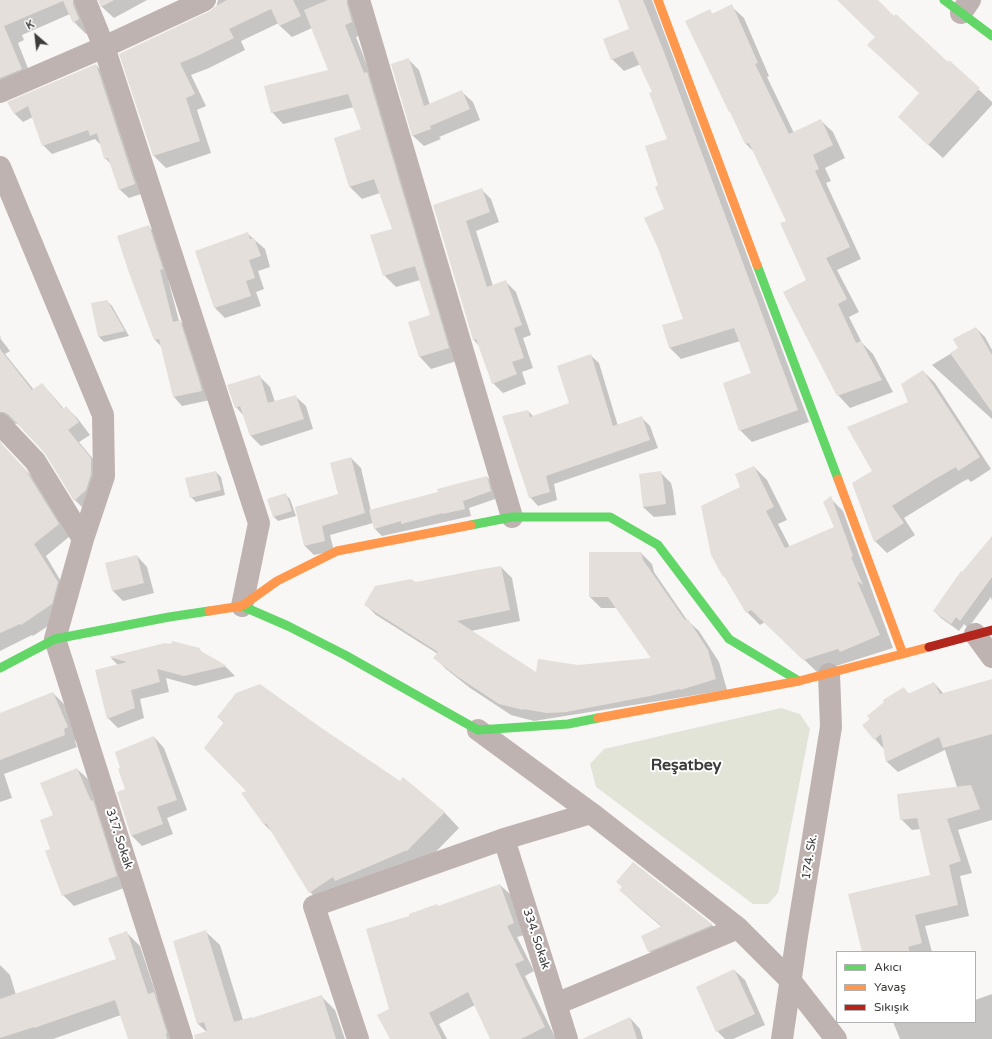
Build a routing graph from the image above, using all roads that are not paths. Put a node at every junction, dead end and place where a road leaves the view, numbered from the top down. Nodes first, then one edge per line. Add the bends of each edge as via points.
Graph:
1 (85, 0) edge
2 (206, 0) edge
3 (359, 0) edge
4 (658, 0) edge
5 (958, 4) edge
6 (992, 36) edge
7 (104, 46) junction
8 (0, 92) edge
9 (0, 167) edge
10 (0, 424) edge
11 (512, 517) junction
12 (83, 538) junction
13 (242, 606) junction
14 (984, 632) edge
15 (55, 639) junction
16 (903, 654) junction
17 (992, 657) edge
18 (0, 668) edge
19 (829, 674) junction
20 (799, 681) junction
21 (478, 730) junction
22 (591, 813) junction
23 (504, 839) junction
24 (738, 928) junction
25 (790, 980) junction
26 (556, 1004) junction
27 (780, 1038) edge
28 (182, 1039) edge
29 (358, 1039) edge
30 (567, 1039) edge
31 (836, 1039) edge

1 - 7 street
2 - 7 street
3 - 11 street
4 - 16 main road
5 - 6 main road
7 - 8 street
7 - 13 street via 259,523
9 - 12 street via 103,415 104,476
10 - 12 street via 35,461
11 - 13 main road via 337,551 277,581
11 - 20 main road via 610,517 658,545 729,639
12 - 15 street
13 - 15 main road
13 - 21 main road via 345,655
14 - 16 main road
14 - 17 street
15 - 18 main road
15 - 28 street, 317. Sokak
16 - 19 main road
19 - 20 main road
19 - 25 street, 174. Sk. via 831,727
20 - 21 main road via 568,724
21 - 22 street
22 - 23 street
22 - 24 street
23 - 26 street, 334. Sokak
23 - 29 street via 314,906
24 - 25 street
24 - 26 street
25 - 27 street, 174. Sk.
25 - 31 street
26 - 30 street, 334. Sokak

